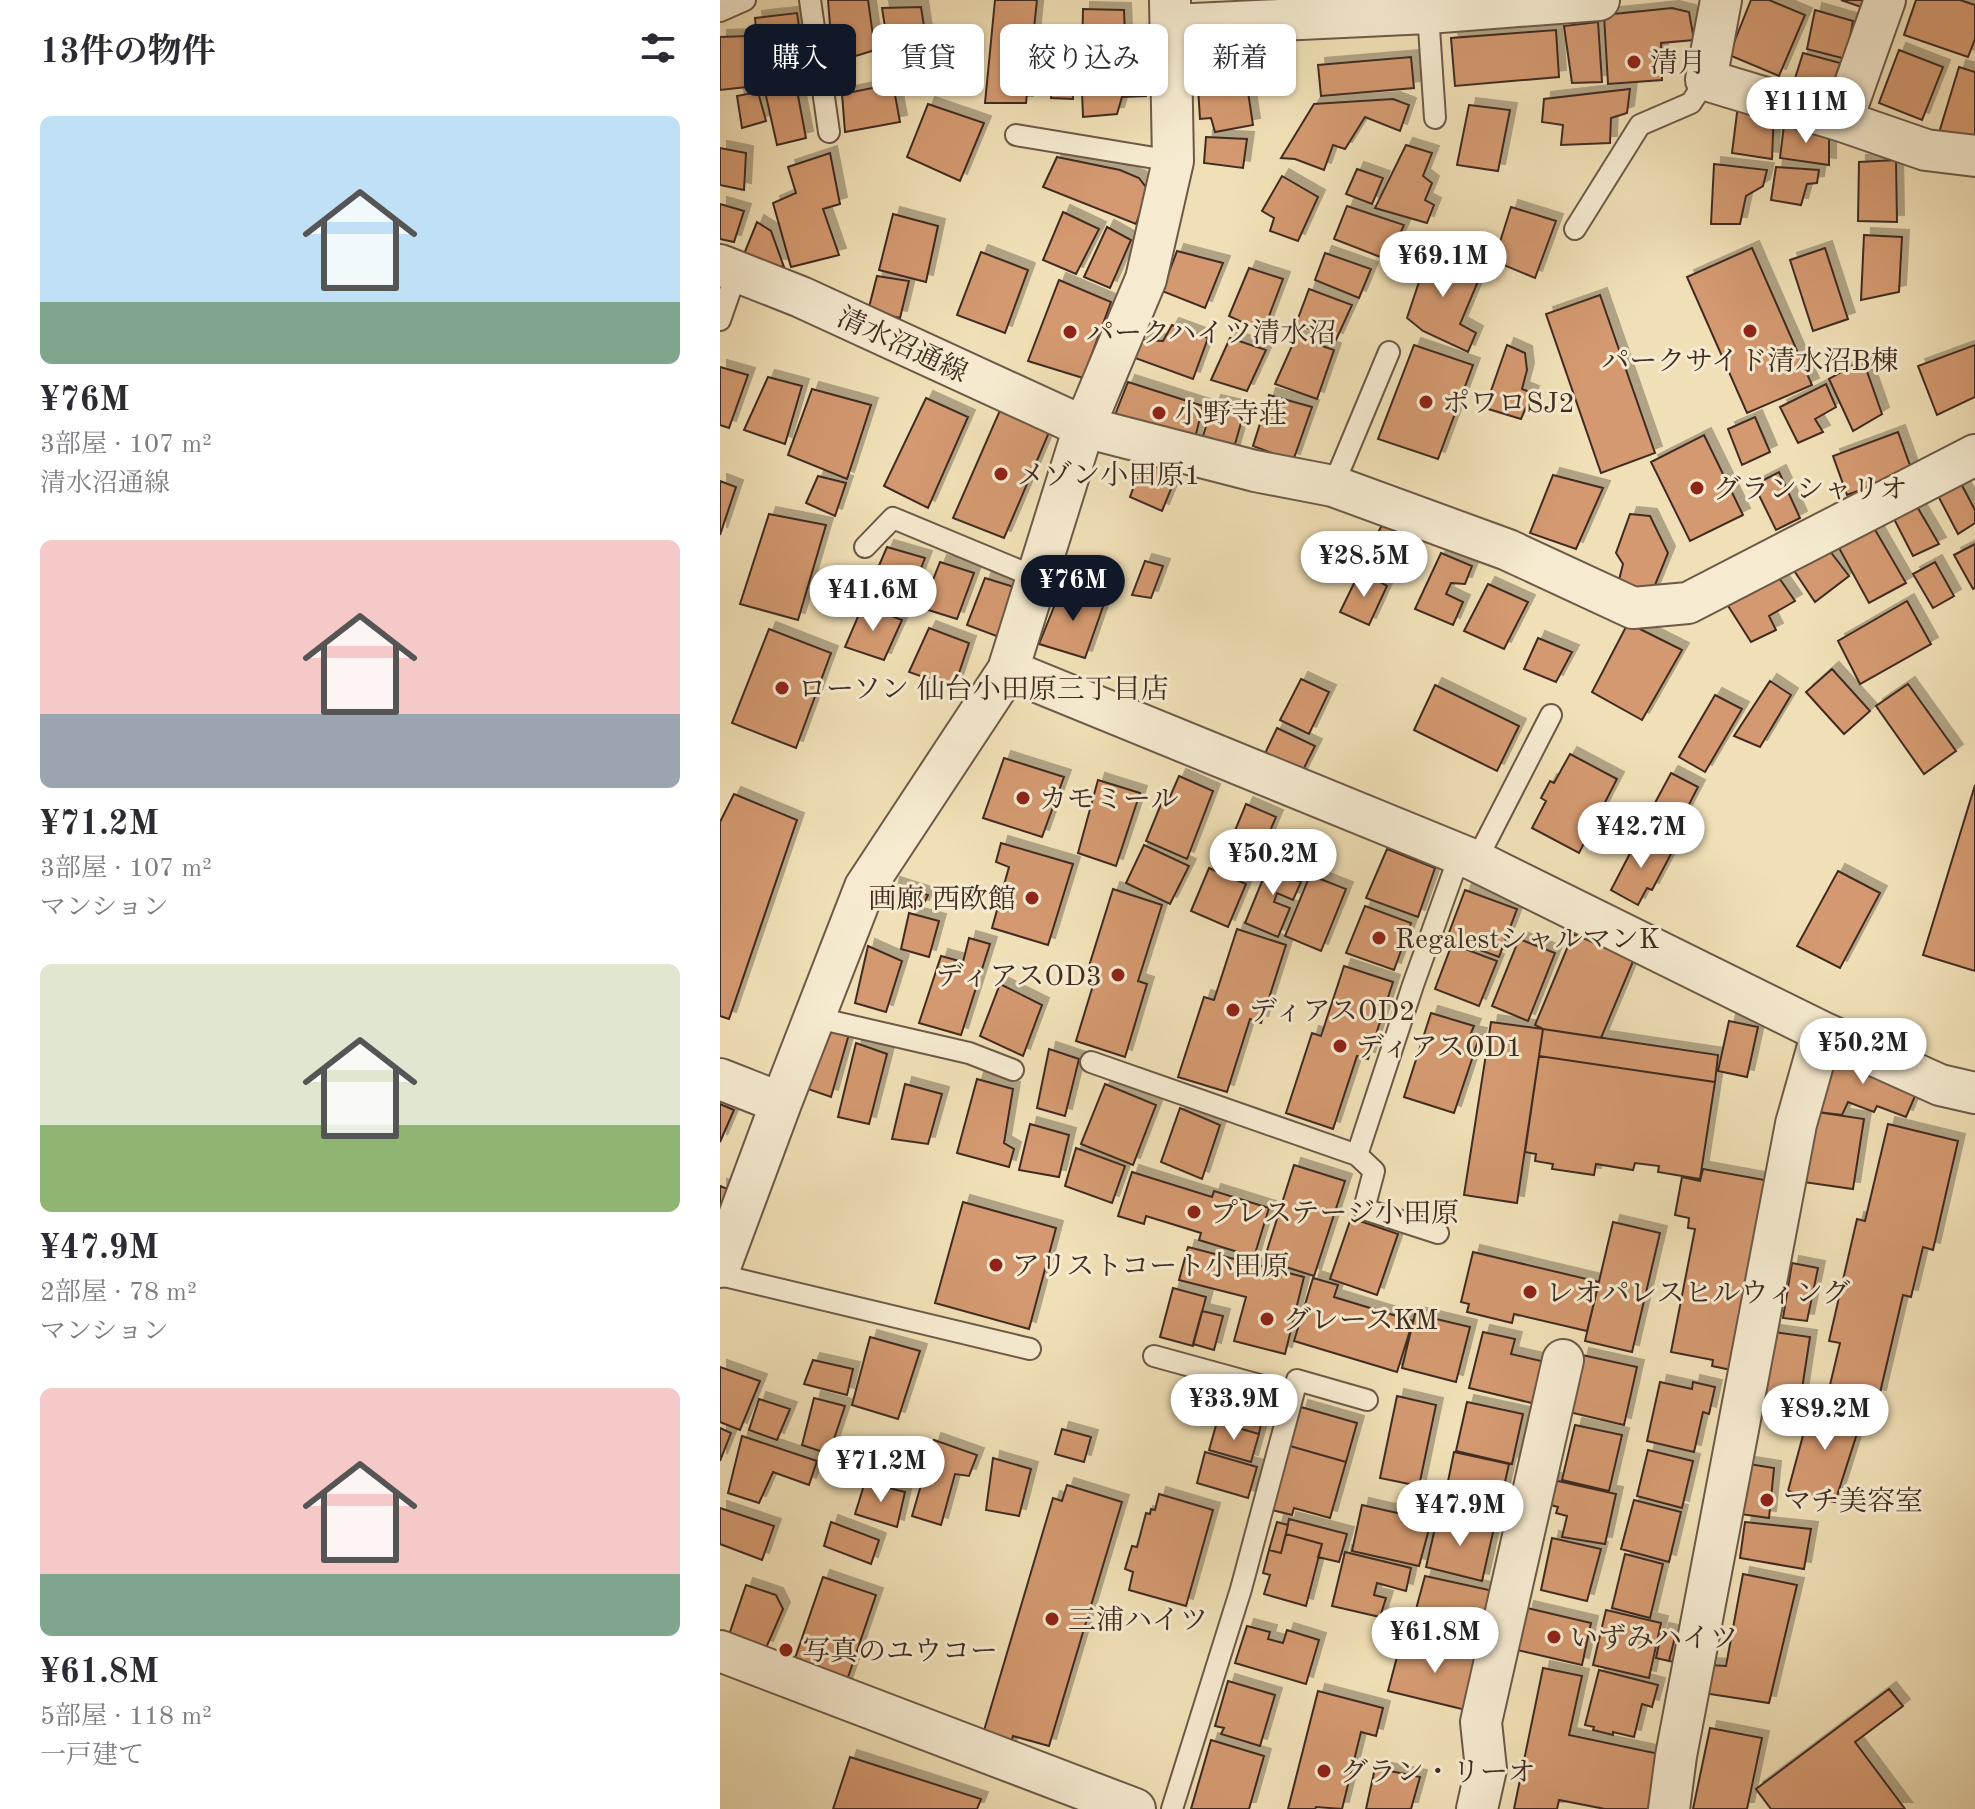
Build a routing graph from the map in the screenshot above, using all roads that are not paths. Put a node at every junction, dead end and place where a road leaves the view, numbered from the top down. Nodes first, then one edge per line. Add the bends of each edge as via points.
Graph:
1 (745, 0) edge
2 (810, 0) edge
3 (1599, 0) edge
4 (1721, 0) edge
5 (1885, 0) edge
6 (720, 11) edge
7 (1171, 12) edge
8 (1428, 13) junction
9 (1706, 80) junction
10 (1435, 118) dead end
11 (1842, 121) junction
12 (829, 132) dead end
13 (1016, 135) dead end
14 (1975, 156) edge
15 (1173, 161) junction
16 (1575, 229) dead end
17 (728, 268) edge
18 (720, 320) edge
19 (1389, 352) dead end
20 (1084, 427) junction
21 (1975, 455) edge
22 (1333, 486) junction
23 (865, 547) dead end
24 (1035, 577) junction
25 (1008, 670) junction
26 (1551, 715) dead end
27 (1468, 857) junction
28 (813, 1017) junction
29 (1822, 1032) junction
30 (1091, 1062) dead end
31 (1013, 1070) dead end
32 (720, 1079) edge
33 (1975, 1093) edge
34 (781, 1103) junction
35 (1357, 1155) junction
36 (1438, 1233) dead end
37 (720, 1267) edge
38 (720, 1275) edge
39 (1030, 1349) dead end
40 (1154, 1356) dead end
41 (1563, 1360) dead end
42 (1292, 1394) junction
43 (1367, 1400) dead end
44 (720, 1651) edge
45 (1135, 1809) edge
46 (1172, 1809) edge
47 (1477, 1809) edge
48 (1669, 1809) edge

1 - 6 lane
2 - 12 lane
3 - 8 street
4 - 9 street
5 - 11 street
7 - 8 street
7 - 15 street
8 - 10 lane
9 - 11 street
9 - 16 lane via 1691,103 1640,125
11 - 14 street via 1926,150
13 - 15 lane
15 - 20 street via 1146,279
17 - 18 lane
17 - 20 street, 清水沼通線
19 - 22 lane
20 - 22 street, 清水沼通線
20 - 24 street
21 - 22 street, 清水沼通線 via 1688,603 1664,607 1633,608 1508,550
23 - 24 lane via 893,518
24 - 25 street
25 - 27 street
25 - 28 street via 865,887
26 - 27 lane
27 - 29 street
27 - 35 lane via 1413,985
28 - 31 lane via 969,1053
28 - 34 street
29 - 33 street via 1940,1085
29 - 48 street via 1796,1124
30 - 35 lane
32 - 34 street
34 - 37 street
35 - 36 lane via 1374,1171 1364,1209
38 - 39 lane
40 - 42 lane
41 - 47 street via 1481,1722 1486,1769
42 - 43 lane via 1297,1380
42 - 46 lane via 1241,1589
44 - 45 street

